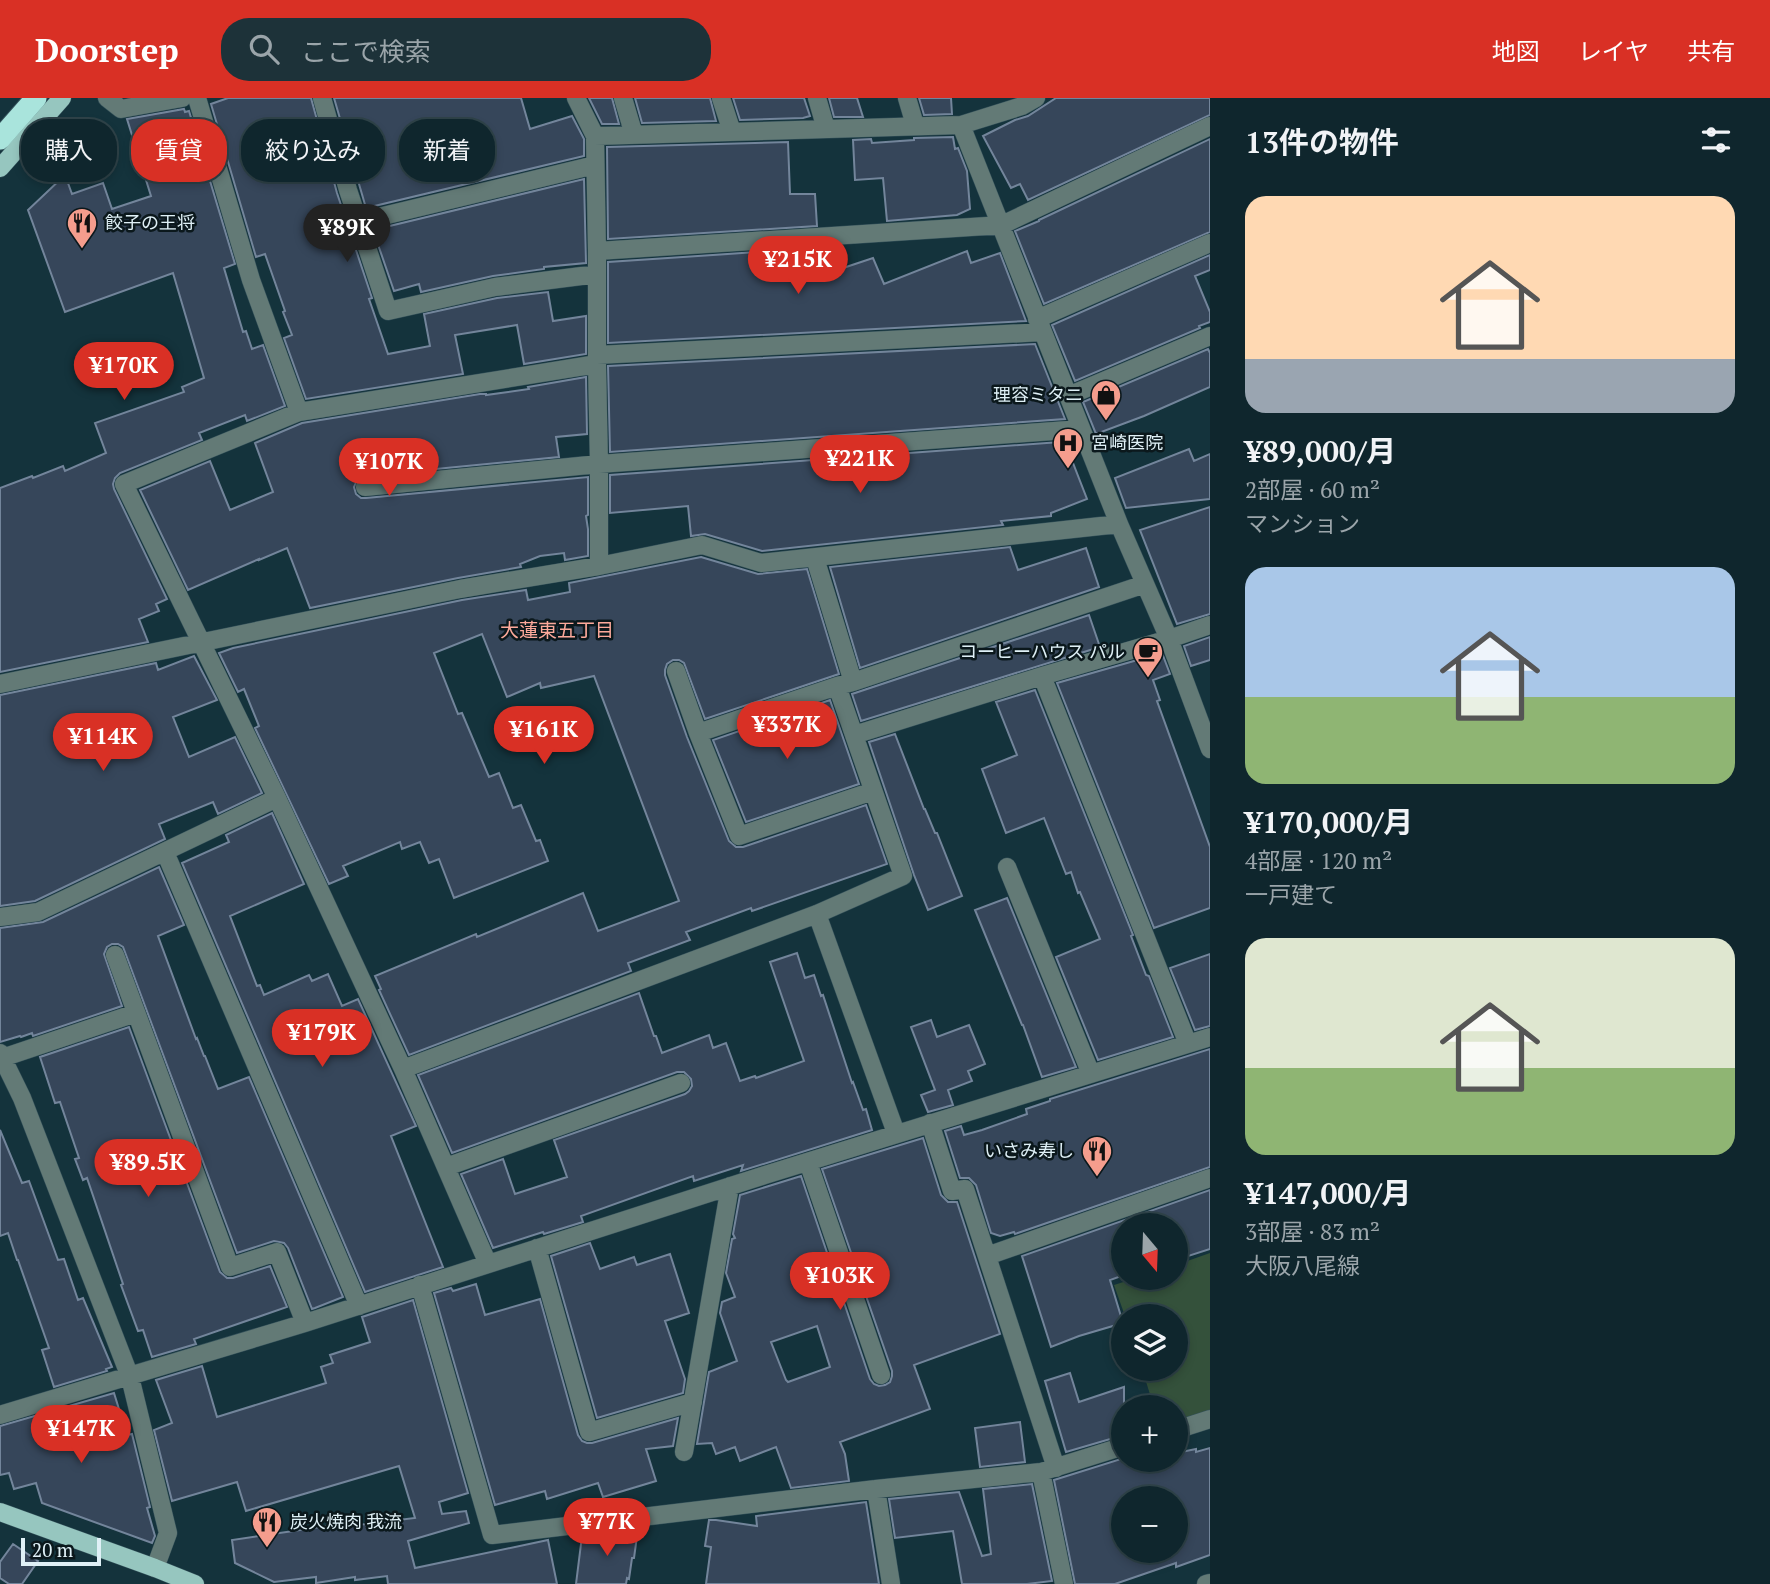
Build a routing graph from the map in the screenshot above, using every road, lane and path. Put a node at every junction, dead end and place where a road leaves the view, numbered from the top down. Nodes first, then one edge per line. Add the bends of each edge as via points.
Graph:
1 (36, 98) edge
2 (62, 98) edge
3 (107, 98) edge
4 (182, 98) edge
5 (197, 98) edge
6 (322, 98) edge
7 (576, 98) edge
8 (622, 98) edge
9 (721, 98) edge
10 (817, 98) edge
11 (907, 98) edge
12 (1036, 98) edge
13 (915, 125) junction
14 (961, 125) junction
15 (1210, 126) edge
16 (826, 129) junction
17 (732, 132) junction
18 (635, 135) junction
19 (595, 136) junction
20 (0, 139) edge
21 (595, 165) junction
22 (0, 168) edge
23 (358, 222) junction
24 (1002, 225) junction
25 (1210, 243) edge
26 (597, 251) junction
27 (597, 275) junction
28 (1040, 326) junction
29 (1210, 336) edge
30 (597, 359) junction
31 (1068, 396) junction
32 (299, 412) junction
33 (1082, 429) junction
34 (599, 464) junction
35 (365, 487) dead end
36 (1119, 524) junction
37 (815, 558) junction
38 (598, 566) junction
39 (1145, 584) junction
40 (1210, 625) edge
41 (1169, 639) junction
42 (201, 643) junction
43 (676, 671) dead end
44 (1042, 676) junction
45 (0, 684) edge
46 (845, 684) junction
47 (698, 733) junction
48 (854, 735) junction
49 (1210, 749) edge
50 (873, 792) junction
51 (278, 798) junction
52 (165, 852) junction
53 (1007, 867) dead end
54 (817, 914) junction
55 (0, 917) edge
56 (115, 955) dead end
57 (136, 1013) junction
58 (1210, 1037) edge
59 (1188, 1044) junction
60 (1, 1056) edge
61 (402, 1069) junction
62 (1091, 1074) junction
63 (681, 1083) dead end
64 (930, 1123) junction
65 (896, 1133) junction
66 (808, 1162) junction
67 (446, 1167) junction
68 (1210, 1178) edge
69 (730, 1186) junction
70 (537, 1248) junction
71 (987, 1256) junction
72 (488, 1264) junction
73 (421, 1285) junction
74 (359, 1306) junction
75 (305, 1323) junction
76 (881, 1375) dead end
77 (130, 1377) junction
78 (693, 1402) junction
79 (0, 1415) edge
80 (1210, 1419) edge
81 (1188, 1426) edge
82 (1111, 1450) edge
83 (684, 1452) dead end
84 (1049, 1470) junction
85 (876, 1489) junction
86 (0, 1512) edge
87 (155, 1568) junction
88 (192, 1583) edge
89 (891, 1584) edge
90 (1064, 1584) edge

1 - 20 highway
2 - 22 main road
3 - 4 street via 121,109
5 - 32 street via 251,280
6 - 23 street
7 - 19 street
8 - 18 street
9 - 17 street
10 - 16 street
11 - 13 street
12 - 14 street
13 - 14 street
13 - 16 street
14 - 24 street
15 - 24 street
16 - 17 street
17 - 18 street
18 - 19 street
19 - 21 street
21 - 23 street
21 - 26 street
23 - 27 street via 387,311 495,286
24 - 26 street
24 - 28 street
25 - 28 street
26 - 27 street
27 - 30 street
28 - 30 street
28 - 31 street
29 - 31 street
30 - 32 street
30 - 34 street
31 - 33 street
32 - 42 street via 124,484
33 - 34 street
33 - 36 street
34 - 35 street
34 - 38 street
36 - 37 street
36 - 39 street
37 - 38 street via 761,563 702,545
37 - 46 street
38 - 42 street via 460,589
39 - 41 street
39 - 46 street
40 - 41 street
41 - 44 street
41 - 49 street
42 - 45 street
42 - 51 street
43 - 47 street
44 - 48 street
44 - 59 street
46 - 47 street
46 - 48 street
47 - 50 street via 739,836
48 - 50 street
50 - 54 street via 903,876
51 - 52 street
51 - 61 street
52 - 55 street via 38,912
52 - 74 street
53 - 62 street
54 - 61 street
54 - 65 street
56 - 57 street
57 - 60 street
57 - 75 street via 230,1268 277,1252
58 - 59 street
59 - 62 street
60 - 77 street via 22,1098
61 - 67 street
62 - 64 street
63 - 67 street
64 - 65 street
64 - 71 street via 952,1191 965,1189
65 - 66 street
66 - 69 street
66 - 76 street
67 - 72 street
68 - 71 street
69 - 70 street
69 - 78 street
70 - 72 street
70 - 78 street via 589,1432
71 - 84 street
72 - 73 street
73 - 74 street
73 - 85 street via 492,1535
74 - 75 street
75 - 77 street
77 - 79 street
77 - 87 street via 168,1533
78 - 83 street
80 - 81 street
82 - 84 street
84 - 85 street
84 - 90 street
85 - 89 street
86 - 87 main road
87 - 88 main road

